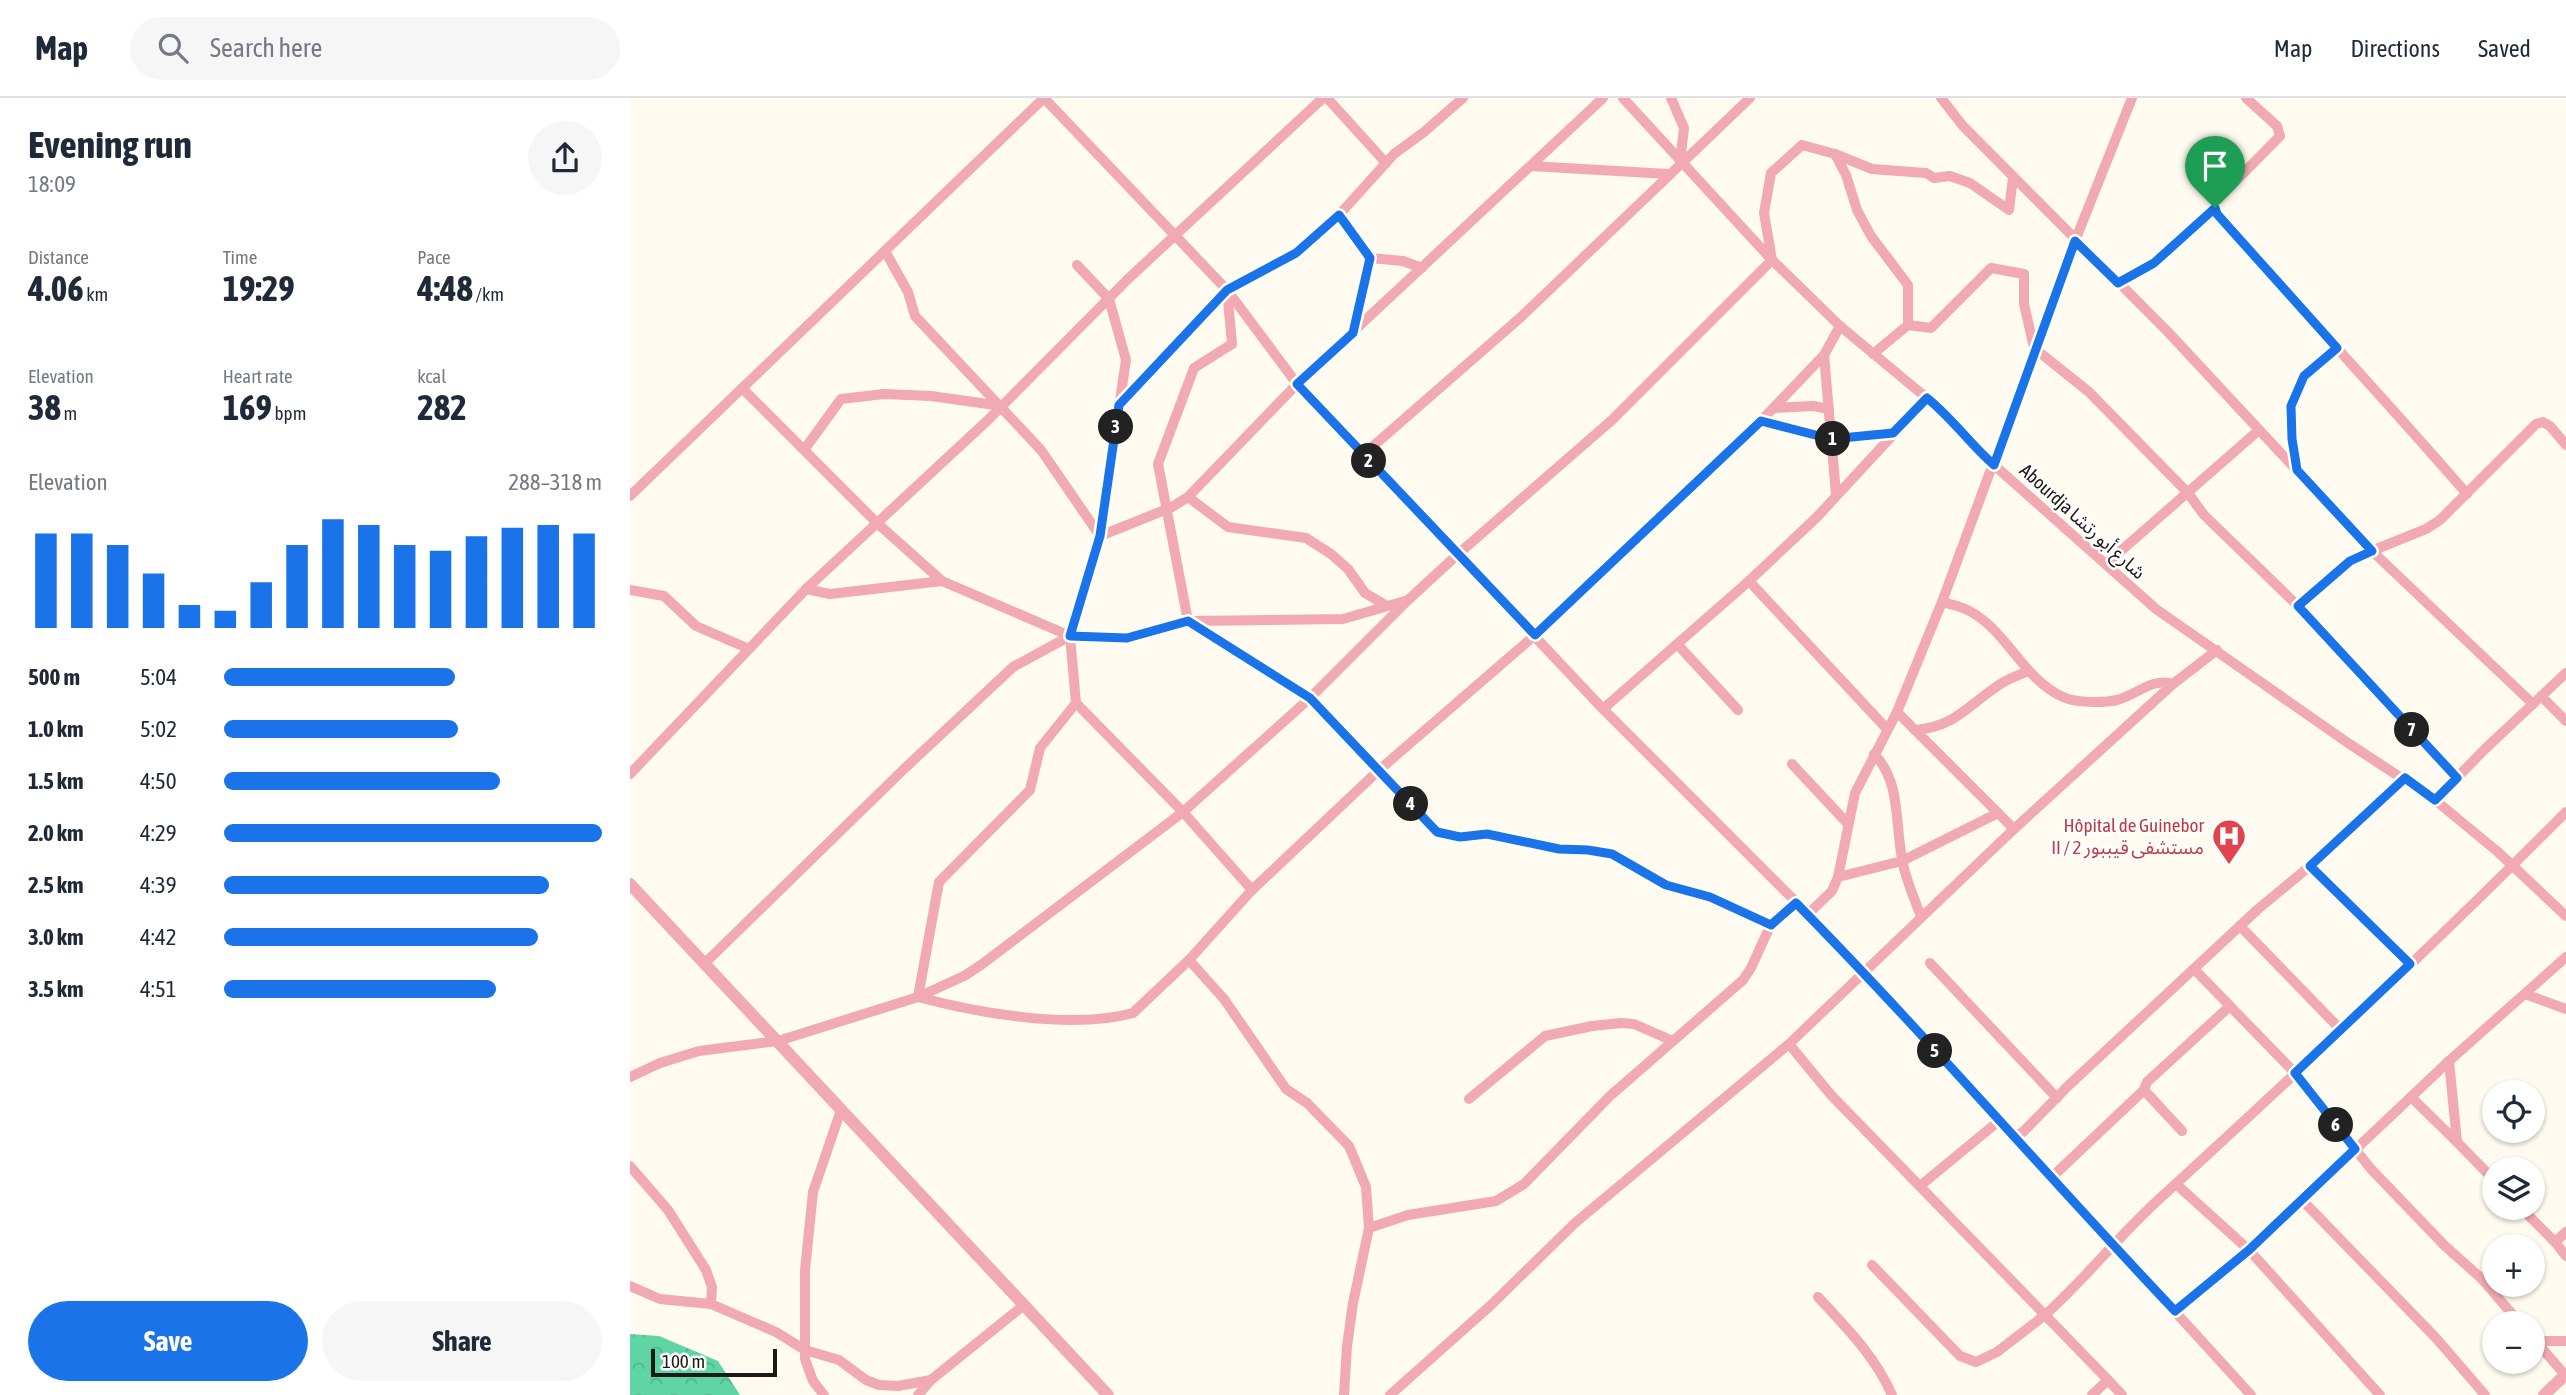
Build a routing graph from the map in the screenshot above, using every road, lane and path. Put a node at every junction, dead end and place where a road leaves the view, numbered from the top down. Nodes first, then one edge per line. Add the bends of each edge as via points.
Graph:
1 (1044, 98) edge
2 (1325, 98) edge
3 (1463, 98) edge
4 (1603, 98) edge
5 (1623, 98) edge
6 (1671, 98) edge
7 (1750, 98) edge
8 (1941, 98) edge
9 (2132, 98) edge
10 (2246, 98) edge
11 (1835, 154) junction
12 (1386, 163) junction
13 (1680, 163) junction
14 (1531, 166) junction
15 (1668, 174) junction
16 (2013, 178) junction
17 (2215, 208) junction
18 (1339, 215) junction
19 (1175, 235) junction
20 (2075, 241) junction
21 (885, 251) junction
22 (1370, 258) junction
23 (1772, 260) junction
24 (1077, 265) dead end
25 (1422, 268) junction
26 (2118, 283) junction
27 (1227, 290) junction
28 (1109, 299) junction
29 (1909, 325) junction
30 (1840, 326) junction
31 (1353, 333) junction
32 (2034, 348) junction
33 (2337, 348) junction
34 (1873, 354) junction
35 (1824, 355) junction
36 (1297, 384) junction
37 (742, 388) junction
38 (1927, 398) junction
39 (1119, 405) junction
40 (1002, 406) junction
41 (1774, 408) junction
42 (1829, 409) junction
43 (1761, 421) junction
44 (2259, 430) junction
45 (1893, 433) junction
46 (1831, 439) junction
47 (2566, 445) edge
48 (804, 450) junction
49 (1363, 455) junction
50 (1994, 465) junction
51 (2297, 470) junction
52 (2189, 493) junction
53 (1836, 494) junction
54 (2467, 494) junction
55 (630, 496) edge
56 (1188, 497) junction
57 (1167, 509) junction
58 (877, 523) junction
59 (1100, 536) junction
60 (2372, 551) junction
61 (1457, 555) junction
62 (2107, 564) junction
63 (1749, 580) junction
64 (942, 581) junction
65 (806, 589) junction
66 (630, 590) edge
67 (1407, 601) junction
68 (1942, 602) junction
69 (1387, 606) junction
70 (2298, 606) junction
71 (1188, 621) junction
72 (1535, 635) junction
73 (1070, 636) junction
74 (1677, 644) junction
75 (747, 648) junction
76 (2217, 650) junction
77 (2028, 671) junction
78 (2566, 673) edge
79 (2173, 684) junction
80 (1310, 698) junction
81 (2537, 700) junction
82 (1076, 703) junction
83 (1603, 709) junction
84 (1738, 710) dead end
85 (1897, 712) junction
86 (2566, 721) edge
87 (1887, 729) junction
88 (1915, 730) junction
89 (1874, 754) junction
90 (1792, 764) dead end
91 (1378, 771) junction
92 (630, 774) edge
93 (2405, 778) junction
94 (2457, 778) junction
95 (2435, 800) junction
96 (1183, 812) junction
97 (2566, 812) edge
98 (1998, 813) junction
99 (1848, 824) junction
100 (2014, 829) junction
101 (1902, 861) junction
102 (2310, 866) junction
103 (2512, 866) junction
104 (1838, 877) junction
105 (630, 884) edge
106 (1252, 890) junction
107 (1796, 903) junction
108 (1808, 915) junction
109 (1921, 916) junction
110 (2566, 916) edge
111 (1771, 925) junction
112 (2241, 926) junction
113 (2566, 957) edge
114 (1189, 960) junction
115 (705, 963) junction
116 (1930, 963) dead end
117 (2410, 964) junction
118 (2194, 969) junction
119 (1863, 974) junction
120 (2525, 994) junction
121 (918, 997) junction
122 (2230, 1006) junction
123 (2566, 1010) edge
124 (2341, 1030) junction
125 (778, 1041) junction
126 (1674, 1041) junction
127 (1789, 1044) junction
128 (2449, 1061) junction
129 (2295, 1073) junction
130 (630, 1077) edge
131 (2144, 1090) junction
132 (2411, 1097) junction
133 (2057, 1098) junction
134 (1469, 1099) dead end
135 (841, 1110) junction
136 (2000, 1120) junction
137 (2182, 1131) dead end
138 (2015, 1136) junction
139 (2457, 1142) junction
140 (2355, 1149) junction
141 (630, 1166) edge
142 (2482, 1168) edge
143 (2052, 1177) junction
144 (2176, 1184) junction
145 (1920, 1186) junction
146 (2302, 1200) junction
147 (2533, 1220) edge
148 (1369, 1228) junction
149 (2566, 1232) edge
150 (2555, 1242) junction
151 (2114, 1247) junction
152 (2249, 1250) junction
153 (2566, 1256) edge
154 (1872, 1265) dead end
155 (630, 1286) edge
156 (1818, 1297) dead end
157 (711, 1304) junction
158 (1024, 1305) junction
159 (2175, 1311) junction
160 (2510, 1311) edge
161 (2045, 1315) junction
162 (2545, 1340) edge
163 (2566, 1341) edge
164 (805, 1350) junction
165 (2545, 1351) edge
166 (2566, 1375) edge
167 (931, 1380) junction
168 (2108, 1380) junction
169 (824, 1395) edge
170 (918, 1395) edge
171 (1108, 1395) edge
172 (1344, 1395) edge
173 (1390, 1395) edge
174 (1892, 1395) edge
175 (2092, 1395) edge
176 (2122, 1395) edge
177 (2251, 1395) edge
178 (2379, 1395) edge
179 (2485, 1395) edge
180 (2544, 1395) edge

1 - 19 street
1 - 21 street
2 - 12 street
2 - 19 street
3 - 12 street
4 - 14 street
5 - 13 street, Abourdja شارع أبو رتشا
6 - 13 street via 1684,128
7 - 13 street
8 - 16 street
9 - 20 street
10 - 17 street via 2277,125 2280,136 2216,201
11 - 16 street via 1872,169 1950,176 1970,183 2009,211
11 - 23 street via 1802,145 1771,173 1764,213
11 - 29 street via 1857,211 1908,285
12 - 18 street
13 - 15 street
13 - 23 street, Abourdja شارع أبو رتشا
14 - 15 street
14 - 25 street
15 - 49 street via 1521,317
16 - 20 street
17 - 26 street via 2154,263
17 - 33 street
18 - 22 street
18 - 27 street via 1296,253
19 - 27 street
19 - 28 street
20 - 26 street
20 - 32 street
21 - 37 street
21 - 40 street via 908,292 915,316
22 - 25 street
22 - 31 street
23 - 30 street, Abourdja شارع أبو رتشا
23 - 61 street via 1612,420
24 - 28 street
25 - 31 street
26 - 44 street
27 - 36 street
27 - 39 street
27 - 57 street via 1232,344 1194,368 1158,464
28 - 39 street via 1126,360
28 - 40 street
29 - 32 street via 1931,327 1991,268 2024,274 2024,303
29 - 34 street
30 - 34 street, Abourdja شارع أبو رتشا
30 - 35 street
31 - 36 street
32 - 50 street
32 - 52 street via 2089,392
33 - 51 street via 2304,376 2291,406
33 - 54 street
34 - 38 street, Abourdja شارع أبو رتشا
35 - 41 street
35 - 42 street
36 - 49 street
36 - 56 street
37 - 48 street
37 - 55 street
38 - 45 street
38 - 50 street, Abourdja شارع أبو رتشا
39 - 59 street
40 - 48 street via 931,396 884,394 841,399
40 - 58 street
40 - 59 street via 1041,450
41 - 42 street
41 - 43 street
42 - 46 street
43 - 46 street
43 - 72 street
44 - 51 street
44 - 52 street
45 - 46 street
45 - 53 street
46 - 53 street
47 - 54 street via 2550,426 2536,424
48 - 58 street
49 - 61 street
50 - 62 street, Abourdja شارع أبو رتشا
50 - 68 street
51 - 60 street
52 - 62 street
52 - 70 street via 2204,515
53 - 63 street
54 - 60 street via 2427,530
56 - 57 street
56 - 69 street via 1228,527 1306,538 1348,569 1365,593
57 - 59 street
57 - 71 street
58 - 64 street
58 - 65 street
59 - 73 street
60 - 70 street via 2350,561
60 - 81 street
61 - 67 street
61 - 72 street
62 - 76 street, Abourdja شارع أبو رتشا via 2156,609
63 - 74 street
63 - 87 street
64 - 65 street via 830,594
64 - 73 street
65 - 75 street
66 - 75 street via 664,596 696,626
67 - 69 street
67 - 80 street
68 - 77 street via 1964,608 1982,620
68 - 85 street
69 - 71 street via 1343,619
70 - 94 street
71 - 73 street via 1127,638
71 - 80 street
72 - 83 street
72 - 91 street
73 - 82 street
73 - 115 street via 1013,667
74 - 83 street
74 - 84 street
75 - 92 street
76 - 79 street
76 - 93 street, Abourdja شارع أبو رتشا
77 - 79 street via 2067,699 2117,700 2157,682
77 - 88 street via 2004,681 1946,724
78 - 81 street
79 - 100 street
80 - 91 street
80 - 96 street
81 - 86 street
81 - 94 street
82 - 96 street
82 - 121 street via 1040,748 1030,790 939,882
83 - 107 street
85 - 87 street
85 - 88 street
87 - 89 street
88 - 98 street
89 - 99 street via 1855,793
89 - 101 street via 1886,768 1894,792
90 - 99 street
91 - 106 street
91 - 111 street via 1437,832 1460,837 1487,834 1612,854 1666,885 1710,897
93 - 95 street, Abourdja شارع أبو رتشا
93 - 102 street
94 - 95 street
95 - 103 street, Abourdja شارع أبو رتشا
96 - 106 street
96 - 121 street via 981,965
97 - 103 street
98 - 100 street
98 - 101 street
99 - 104 street
100 - 109 street
101 - 104 street
101 - 109 street
102 - 112 street
102 - 117 street
103 - 110 street, Abourdja شارع أبو رتشا
103 - 117 street
104 - 108 street via 1828,898
105 - 115 street
106 - 114 street
107 - 108 street
107 - 111 street
108 - 119 street
109 - 119 street
111 - 126 street via 1743,980
112 - 118 street
112 - 124 street
113 - 120 street
114 - 121 street via 1133,1013 1122,1016 1055,1020
114 - 148 street via 1224,999 1286,1089 1307,1103 1349,1146 1366,1187
115 - 125 street
116 - 133 street
117 - 124 street
118 - 122 street
118 - 133 street
119 - 127 street
119 - 136 street
120 - 123 street
120 - 128 street
121 - 125 street
122 - 129 street
122 - 131 street via 2147,1082
124 - 129 street
125 - 130 street via 699,1051
125 - 135 street
126 - 134 street via 1620,1023 1545,1036
126 - 148 street via 1610,1096 1524,1184 1496,1201 1408,1215
127 - 145 street via 1831,1095
127 - 173 street via 1575,1223
128 - 132 street
128 - 139 street
129 - 140 street
129 - 144 street
131 - 137 street
131 - 143 street
132 - 139 street
132 - 140 street
133 - 138 street
135 - 158 street
135 - 164 street via 813,1192 805,1270
136 - 138 street
136 - 145 street
138 - 143 street
139 - 142 street
140 - 146 street
140 - 160 street
141 - 157 street via 668,1210 706,1270
143 - 151 street
144 - 151 street
144 - 152 street
145 - 161 street
146 - 152 street
146 - 179 street
147 - 150 street
148 - 172 street via 1348,1335
149 - 150 street
150 - 153 street
151 - 159 street
151 - 161 street
152 - 159 street
152 - 178 street
154 - 161 street via 1960,1356 1976,1362 1997,1352
155 - 157 street via 652,1297
156 - 174 street via 1859,1341
157 - 164 street
158 - 167 street
158 - 171 street
159 - 177 street
161 - 168 street
162 - 163 street
164 - 167 street via 839,1360 878,1385
164 - 169 street via 807,1367
165 - 166 street
166 - 180 street
167 - 170 street
168 - 175 street
168 - 176 street

